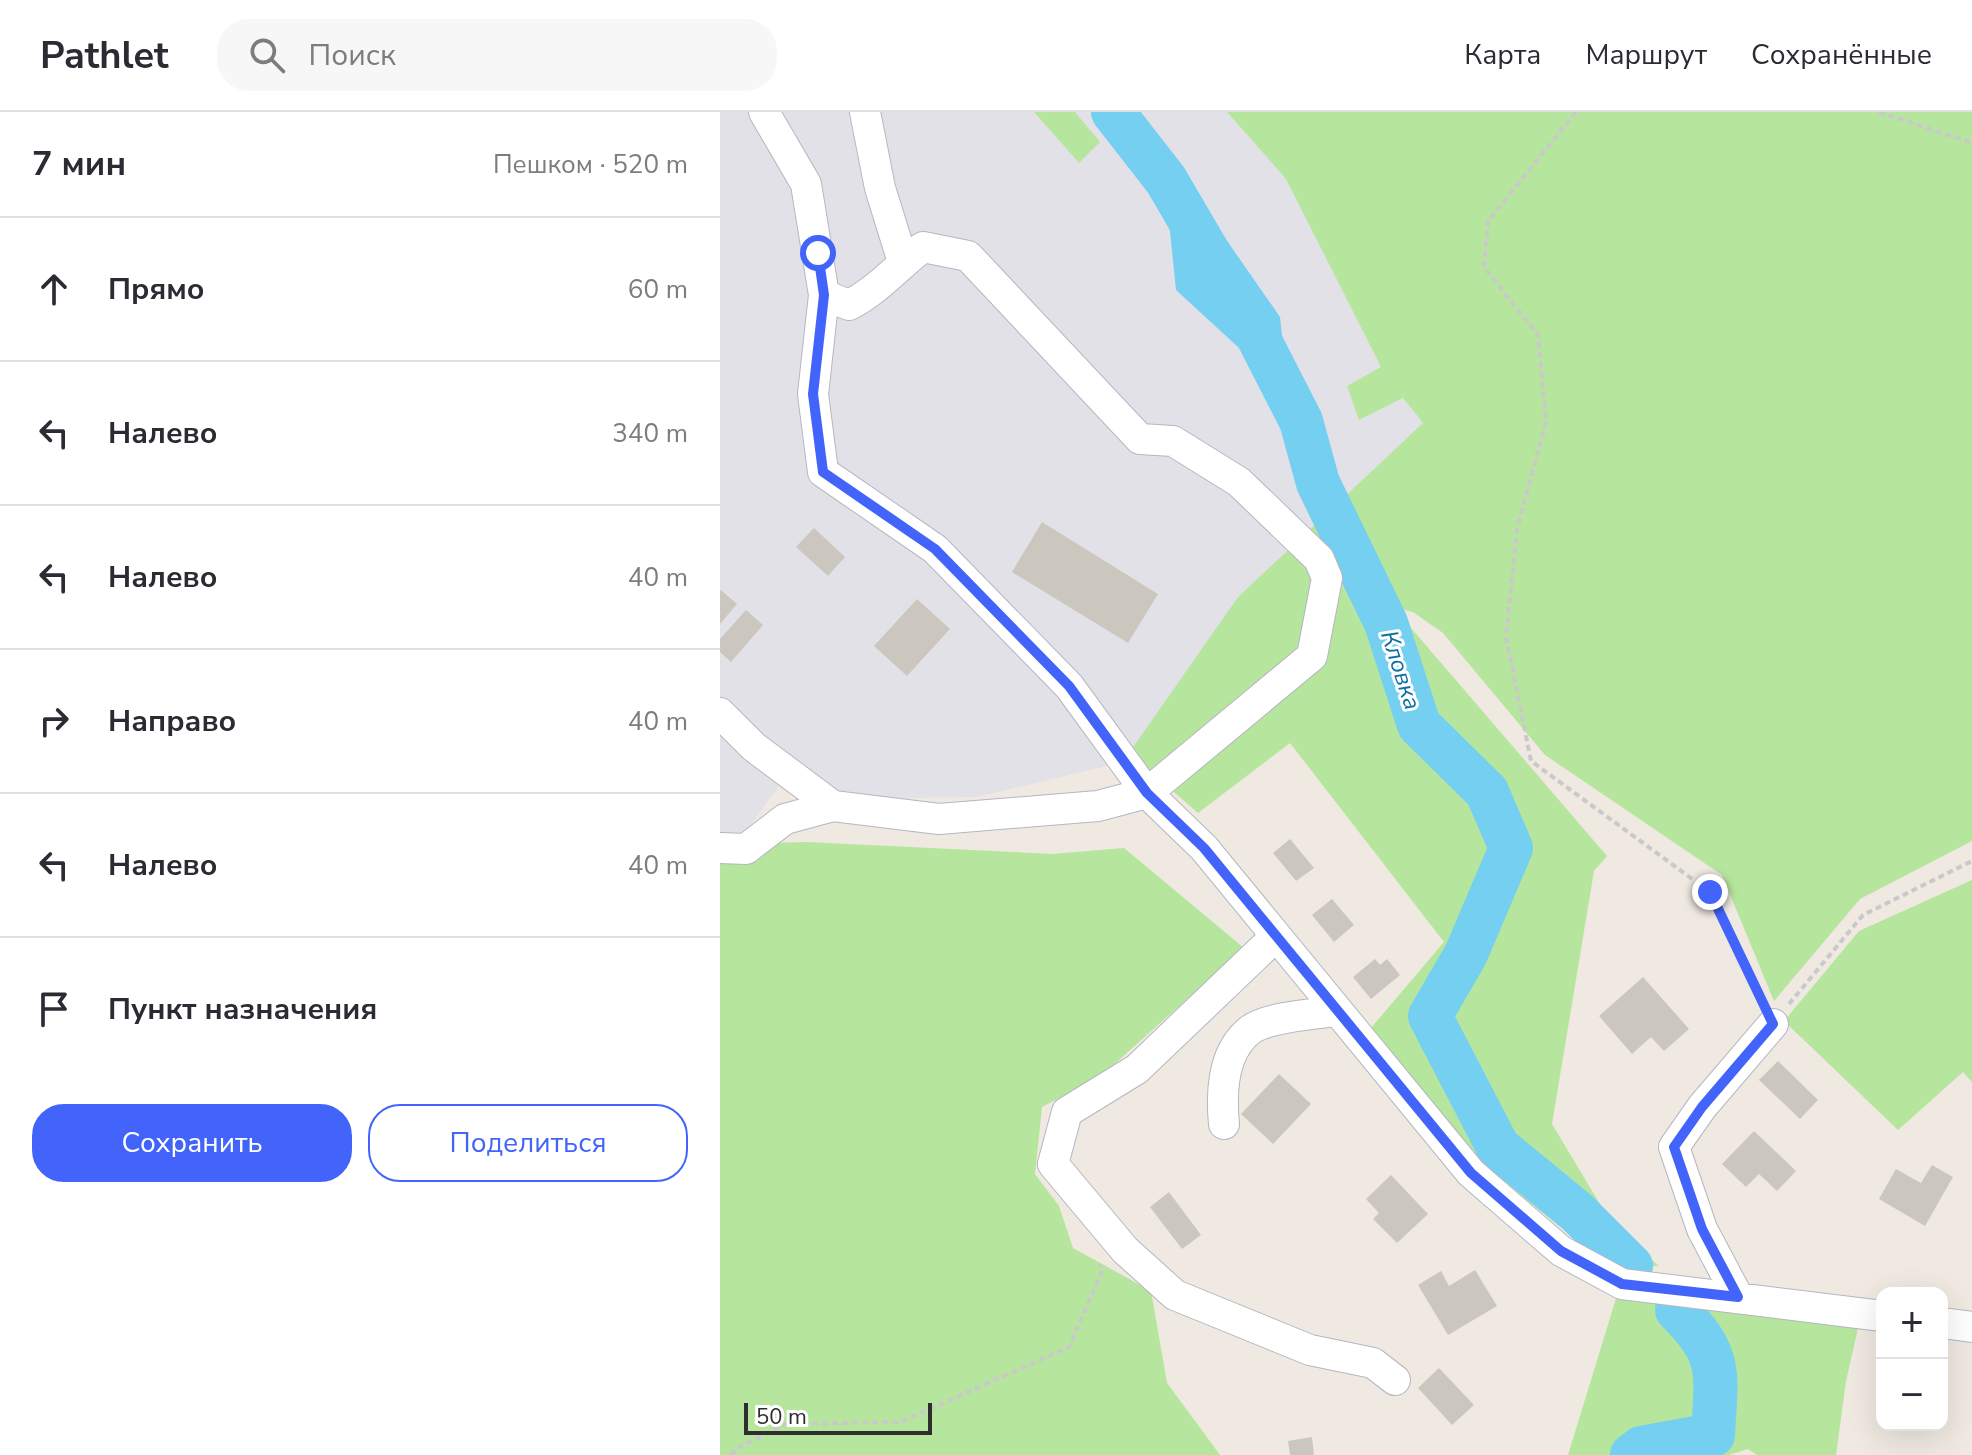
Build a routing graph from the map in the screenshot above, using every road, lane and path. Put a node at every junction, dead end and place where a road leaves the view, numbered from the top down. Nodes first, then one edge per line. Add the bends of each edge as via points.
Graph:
1 (764, 112) edge
2 (865, 112) edge
3 (1576, 112) edge
4 (1879, 112) edge
5 (1972, 143) edge
6 (903, 262) junction
7 (824, 295) junction
8 (720, 713) edge
9 (1147, 793) junction
10 (833, 806) junction
11 (720, 848) edge
12 (1972, 861) edge
13 (1275, 937) junction
14 (1337, 1011) junction
15 (1773, 1024) junction
16 (1224, 1124) dead end
17 (1099, 1258) dead end
18 (1738, 1297) junction
19 (1876, 1315) edge
20 (1948, 1324) edge
21 (1972, 1327) edge
22 (1395, 1380) dead end
23 (731, 1455) edge

1 - 7 street via 806,184
2 - 6 street via 880,188
3 - 15 path via 1488,221 1484,267 1538,335 1546,422 1517,529 1506,637 1531,761 1710,892
4 - 5 path
6 - 7 street via 870,295 849,305
6 - 9 street via 923,247 968,256 1140,439 1173,441 1239,482 1319,559 1327,578 1312,656
7 - 9 street via 813,394 823,472 935,549 1069,686
8 - 10 street via 754,747
9 - 10 street via 1098,806 939,819
9 - 13 street via 1204,848
10 - 11 street via 785,819 746,849
12 - 15 path via 1863,915
13 - 14 street
13 - 22 street via 1137,1069 1067,1112 1053,1164 1125,1250 1175,1295 1310,1350 1373,1363
14 - 16 street via 1251,1030 1234,1051 1220,1089
14 - 18 street via 1471,1173 1561,1251 1622,1284
15 - 18 street via 1674,1147 1702,1229
17 - 23 path via 1101,1274 1069,1347 901,1422 785,1424
18 - 19 street
20 - 21 street

